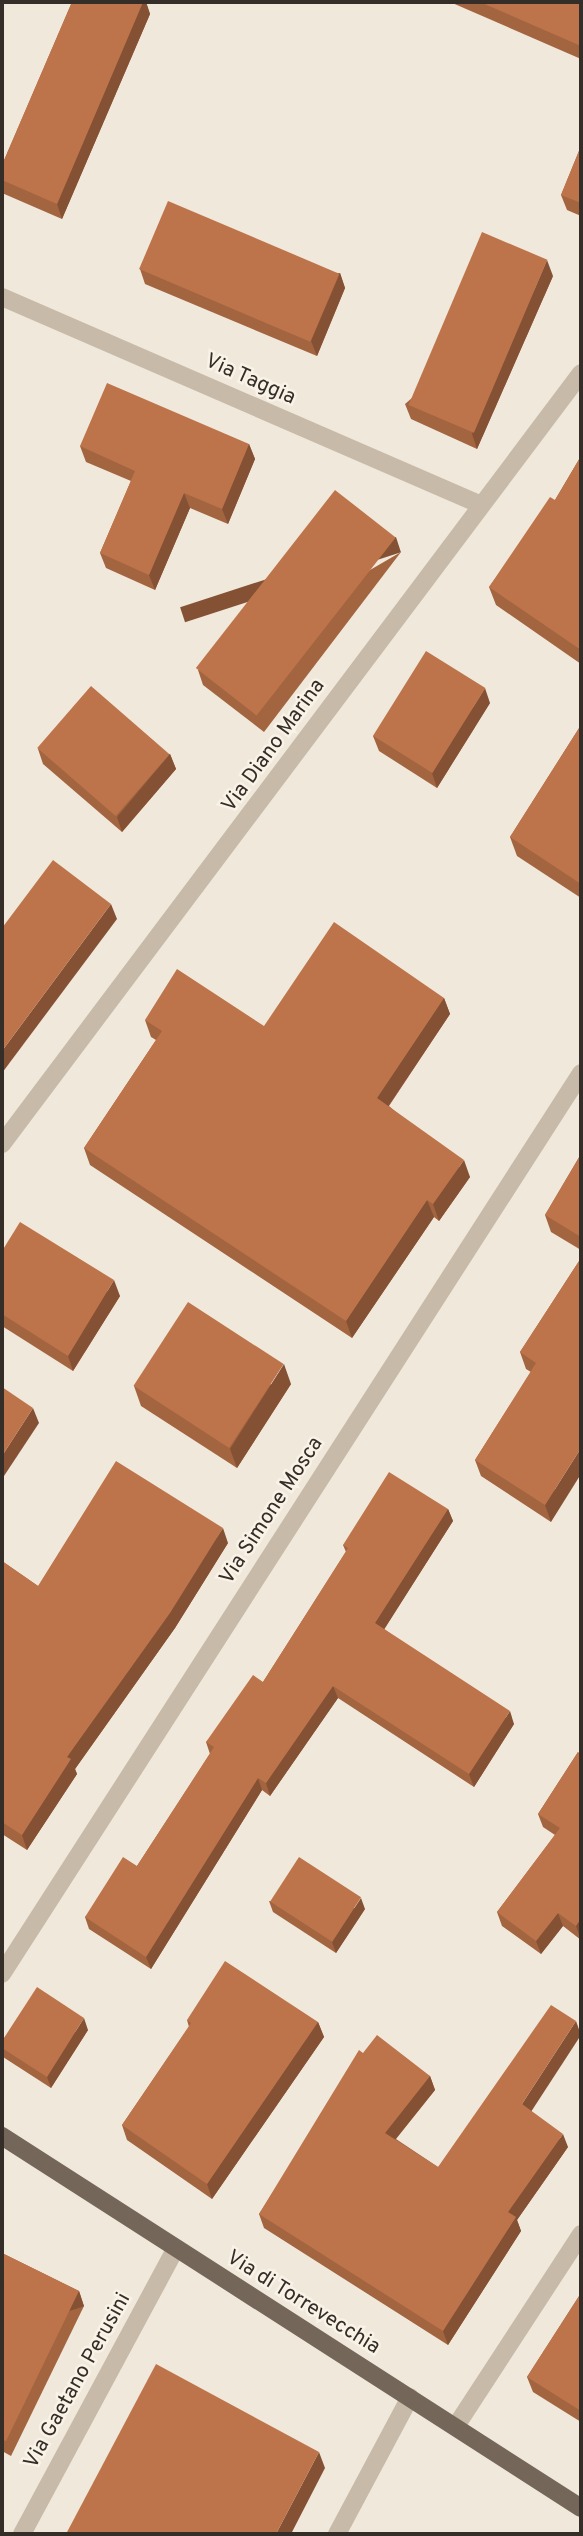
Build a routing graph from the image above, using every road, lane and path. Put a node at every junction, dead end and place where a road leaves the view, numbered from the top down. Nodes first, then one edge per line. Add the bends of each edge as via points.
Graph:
1 (2, 297) edge
2 (581, 373) edge
3 (479, 504) junction
4 (581, 1073) edge
5 (2, 1144) edge
6 (2, 1974) edge
7 (2, 2136) edge
8 (581, 2234) edge
9 (175, 2250) junction
10 (410, 2397) junction
11 (456, 2426) junction
12 (581, 2508) edge
13 (22, 2534) edge
14 (337, 2534) edge

1 - 3 street, Via Taggia
2 - 3 street, Via Diano Marina
3 - 5 street, Via Diano Marina via 270,791
4 - 6 street, Via Simone Mosca
7 - 9 main road, Via di Torrevecchia
8 - 11 street
9 - 10 main road, Via di Torrevecchia
9 - 13 street, Via Gaetano Perusini
10 - 11 main road, Via di Torrevecchia
10 - 14 street
11 - 12 main road, Via di Torrevecchia

